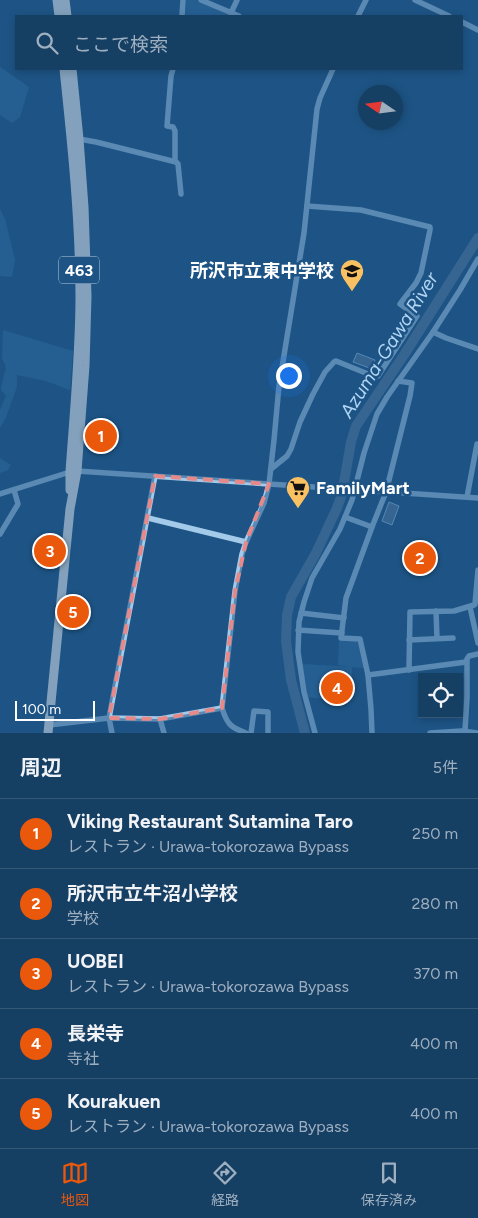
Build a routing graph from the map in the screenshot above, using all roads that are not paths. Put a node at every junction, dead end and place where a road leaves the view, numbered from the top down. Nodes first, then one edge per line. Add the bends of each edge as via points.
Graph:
1 (57, 0) edge
2 (65, 0) edge
3 (183, 0) edge
4 (201, 0) edge
5 (237, 0) edge
6 (366, 0) edge
7 (415, 0) edge
8 (231, 12) junction
9 (59, 15) edge
10 (67, 15) edge
11 (182, 15) edge
12 (237, 15) edge
13 (358, 15) edge
14 (447, 15) edge
15 (463, 22) edge
16 (478, 30) edge
17 (64, 70) edge
18 (72, 70) edge
19 (173, 70) edge
20 (334, 70) edge
21 (79, 139) junction
22 (176, 162) junction
23 (181, 194) dead end
24 (307, 206) junction
25 (478, 258) edge
26 (433, 332) junction
27 (478, 349) edge
28 (398, 381) junction
29 (478, 445) edge
30 (271, 469) junction
31 (74, 472) junction
32 (155, 476) junction
33 (269, 484) junction
34 (14, 490) junction
35 (354, 490) junction
36 (386, 492) junction
37 (0, 494) edge
38 (467, 497) junction
39 (478, 498) edge
40 (345, 517) junction
41 (148, 518) junction
42 (372, 528) junction
43 (0, 534) edge
44 (246, 542) junction
45 (478, 570) edge
46 (470, 607) junction
47 (436, 611) junction
48 (301, 613) junction
49 (344, 618) junction
50 (298, 630) junction
51 (342, 633) junction
52 (437, 638) junction
53 (453, 638) dead end
54 (409, 640) junction
55 (478, 643) edge
56 (478, 654) edge
57 (466, 662) junction
58 (409, 670) junction
59 (368, 675) junction
60 (222, 708) junction
61 (109, 718) junction
62 (160, 719) junction
63 (49, 729) edge
64 (463, 732) edge
65 (112, 733) edge
66 (164, 733) edge
67 (246, 733) edge
68 (251, 733) edge
69 (268, 733) edge
70 (315, 733) edge
71 (372, 733) edge
72 (430, 733) edge
73 (477, 733) edge

1 - 9 highway
2 - 10 highway
3 - 11 street
4 - 8 street
5 - 8 street
6 - 13 street
7 - 14 street
8 - 12 street
15 - 16 street
17 - 31 highway, 463 via 78,215 80,296
18 - 21 highway, 463
19 - 22 street via 167,126 175,131
20 - 24 street via 320,98
21 - 22 street
21 - 31 highway, 463 via 87,296 85,366
22 - 23 street
24 - 30 street via 281,371
24 - 30 street via 372,212 430,227 430,230 421,273 400,304 418,316 378,376 334,362 312,394 288,456
25 - 26 street
26 - 27 street
26 - 28 street
28 - 35 street via 377,414
28 - 36 street via 412,383
29 - 38 street
30 - 33 street
31 - 32 street
31 - 34 street
31 - 63 highway, 463
32 - 33 street
32 - 41 street
33 - 35 street
33 - 44 street via 264,504
34 - 37 street
34 - 43 street via 18,504
35 - 36 street
35 - 40 street
36 - 38 street
36 - 42 street
38 - 39 street
40 - 42 street
40 - 48 street via 312,578
41 - 44 street
41 - 61 street
42 - 49 street via 346,598
44 - 60 street via 235,591
45 - 46 street via 476,604
46 - 47 street
46 - 55 street
47 - 52 street
47 - 54 street via 410,612
48 - 49 street
48 - 50 street
49 - 51 street
50 - 51 street
50 - 70 street via 300,673
51 - 59 street via 341,638 360,639
52 - 53 street
52 - 54 street
54 - 58 street
56 - 57 street via 469,656
57 - 58 street
57 - 64 street
58 - 59 street
59 - 71 street
60 - 62 street
60 - 67 street via 229,724
61 - 62 street
61 - 63 street
61 - 65 street
62 - 66 street
64 - 72 street
64 - 73 street
68 - 69 street via 254,711 268,712

